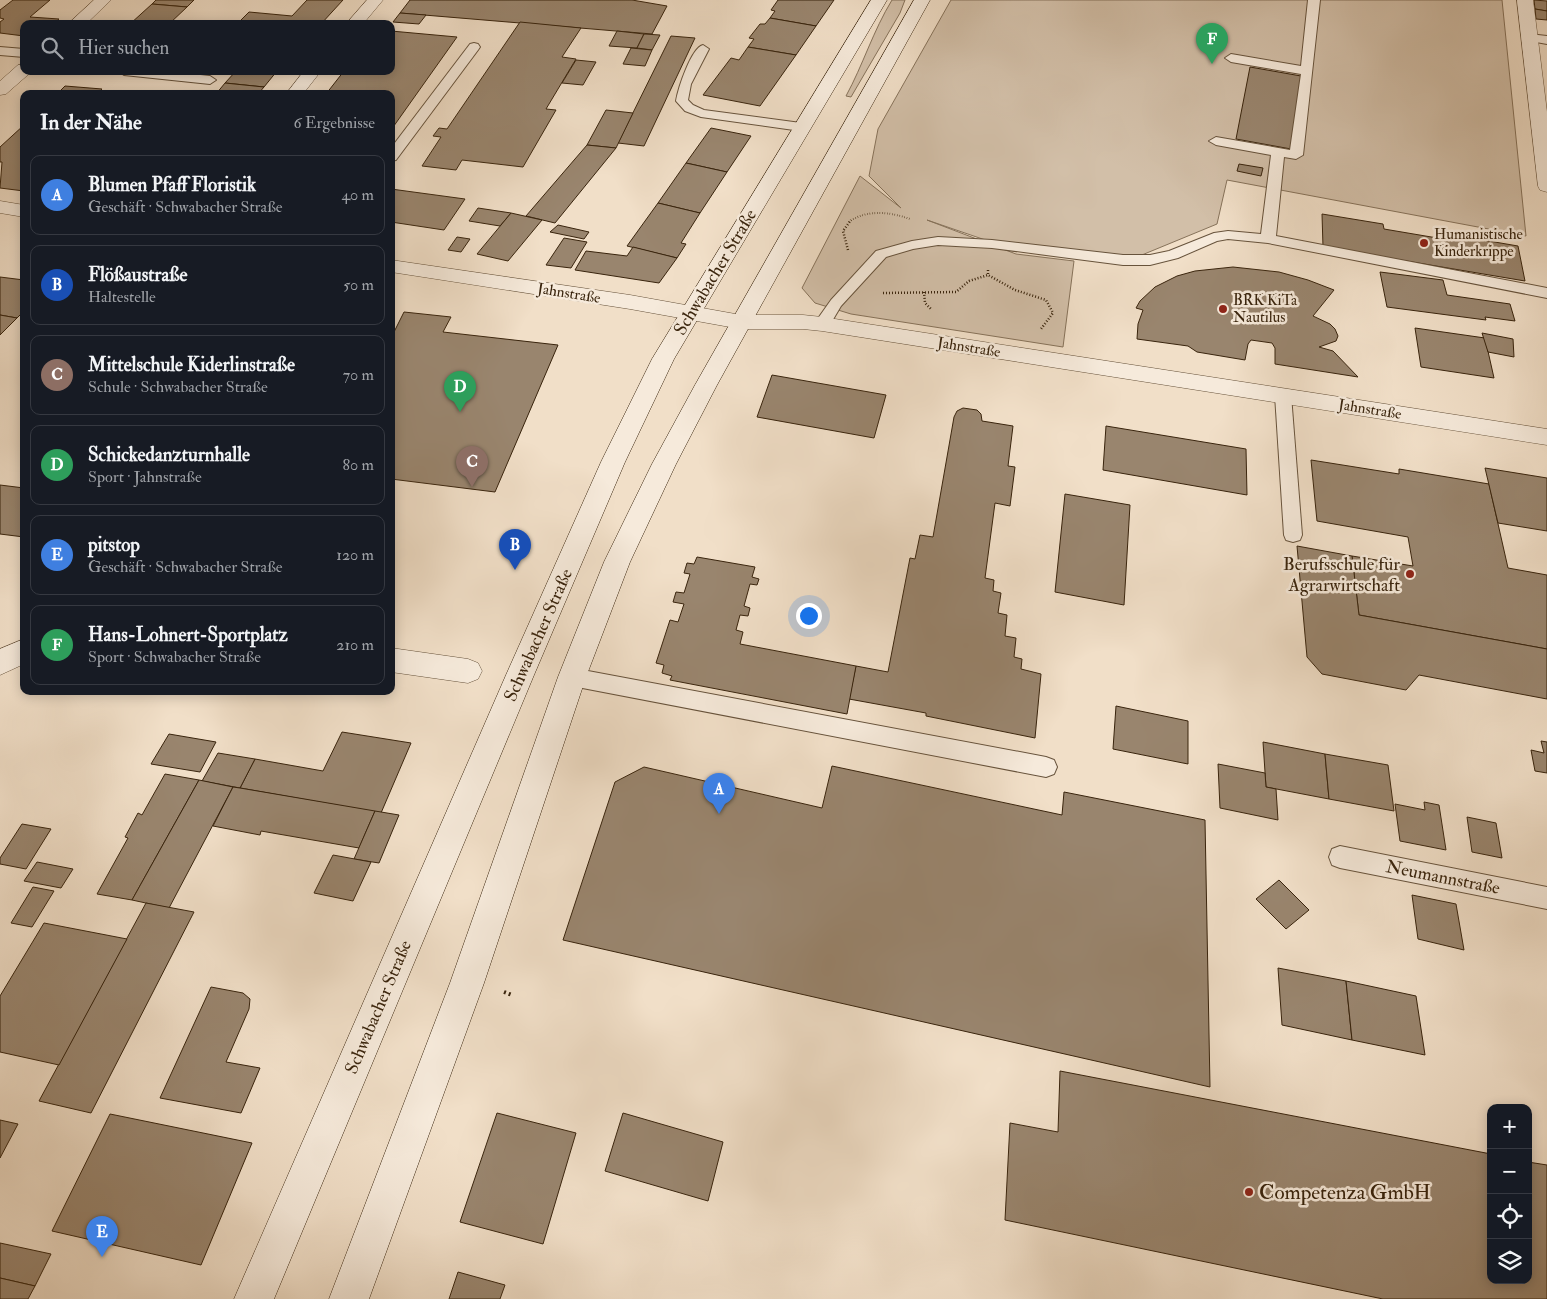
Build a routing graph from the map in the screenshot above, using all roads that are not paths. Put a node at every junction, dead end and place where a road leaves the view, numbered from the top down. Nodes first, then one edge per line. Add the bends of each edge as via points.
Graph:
1 (103, 0) edge
2 (375, 0) edge
3 (879, 0) edge
4 (922, 0) edge
5 (1314, 0) edge
6 (1525, 0) edge
7 (80, 20) edge
8 (358, 20) edge
9 (1538, 39) edge
10 (474, 47) dead end
11 (703, 49) dead end
12 (0, 51) edge
13 (20, 53) edge
14 (1231, 58) dead end
15 (1307, 71) junction
16 (20, 72) edge
17 (156, 75) edge
18 (310, 75) edge
19 (210, 80) dead end
20 (0, 90) edge
21 (297, 90) edge
22 (801, 127) junction
23 (1216, 141) dead end
24 (395, 152) edge
25 (1278, 152) junction
26 (1547, 186) edge
27 (0, 207) edge
28 (20, 210) edge
29 (1268, 239) junction
30 (395, 267) edge
31 (1547, 293) edge
32 (691, 313) junction
33 (741, 322) junction
34 (822, 324) junction
35 (1283, 395) junction
36 (1547, 437) edge
37 (1293, 535) dead end
38 (20, 652) edge
39 (395, 661) edge
40 (0, 663) edge
41 (468, 670) dead end
42 (572, 676) junction
43 (1046, 767) dead end
44 (1340, 857) dead end
45 (1547, 898) edge
46 (254, 1299) edge
47 (348, 1299) edge

1 - 7 main road
2 - 8 main road
3 - 22 main road, Schwabacher Straße
4 - 33 main road
5 - 15 lane
6 - 9 main road
9 - 26 main road
10 - 24 lane
11 - 22 lane via 685,84 682,101 689,108 701,113
12 - 13 lane
14 - 15 lane
15 - 25 lane via 1296,156
16 - 20 main road
17 - 19 lane
18 - 21 main road
22 - 32 main road, Schwabacher Straße
23 - 25 lane
25 - 29 lane
27 - 28 main road
29 - 31 lane
29 - 34 lane via 1228,234 1173,255 1150,260 1123,260 992,244 938,241 912,245 881,254 836,303
30 - 32 main road, Jahnstraße
32 - 33 main road, Jahnstraße
32 - 46 main road, Schwabacher Straße via 663,359 613,462
33 - 34 main road, Jahnstraße
33 - 42 main road via 664,464 617,562
34 - 35 main road, Jahnstraße
35 - 36 main road, Jahnstraße
35 - 37 lane
38 - 40 main road
39 - 41 main road
42 - 43 lane
42 - 47 main road via 470,974
44 - 45 lane, Neumannstraße

